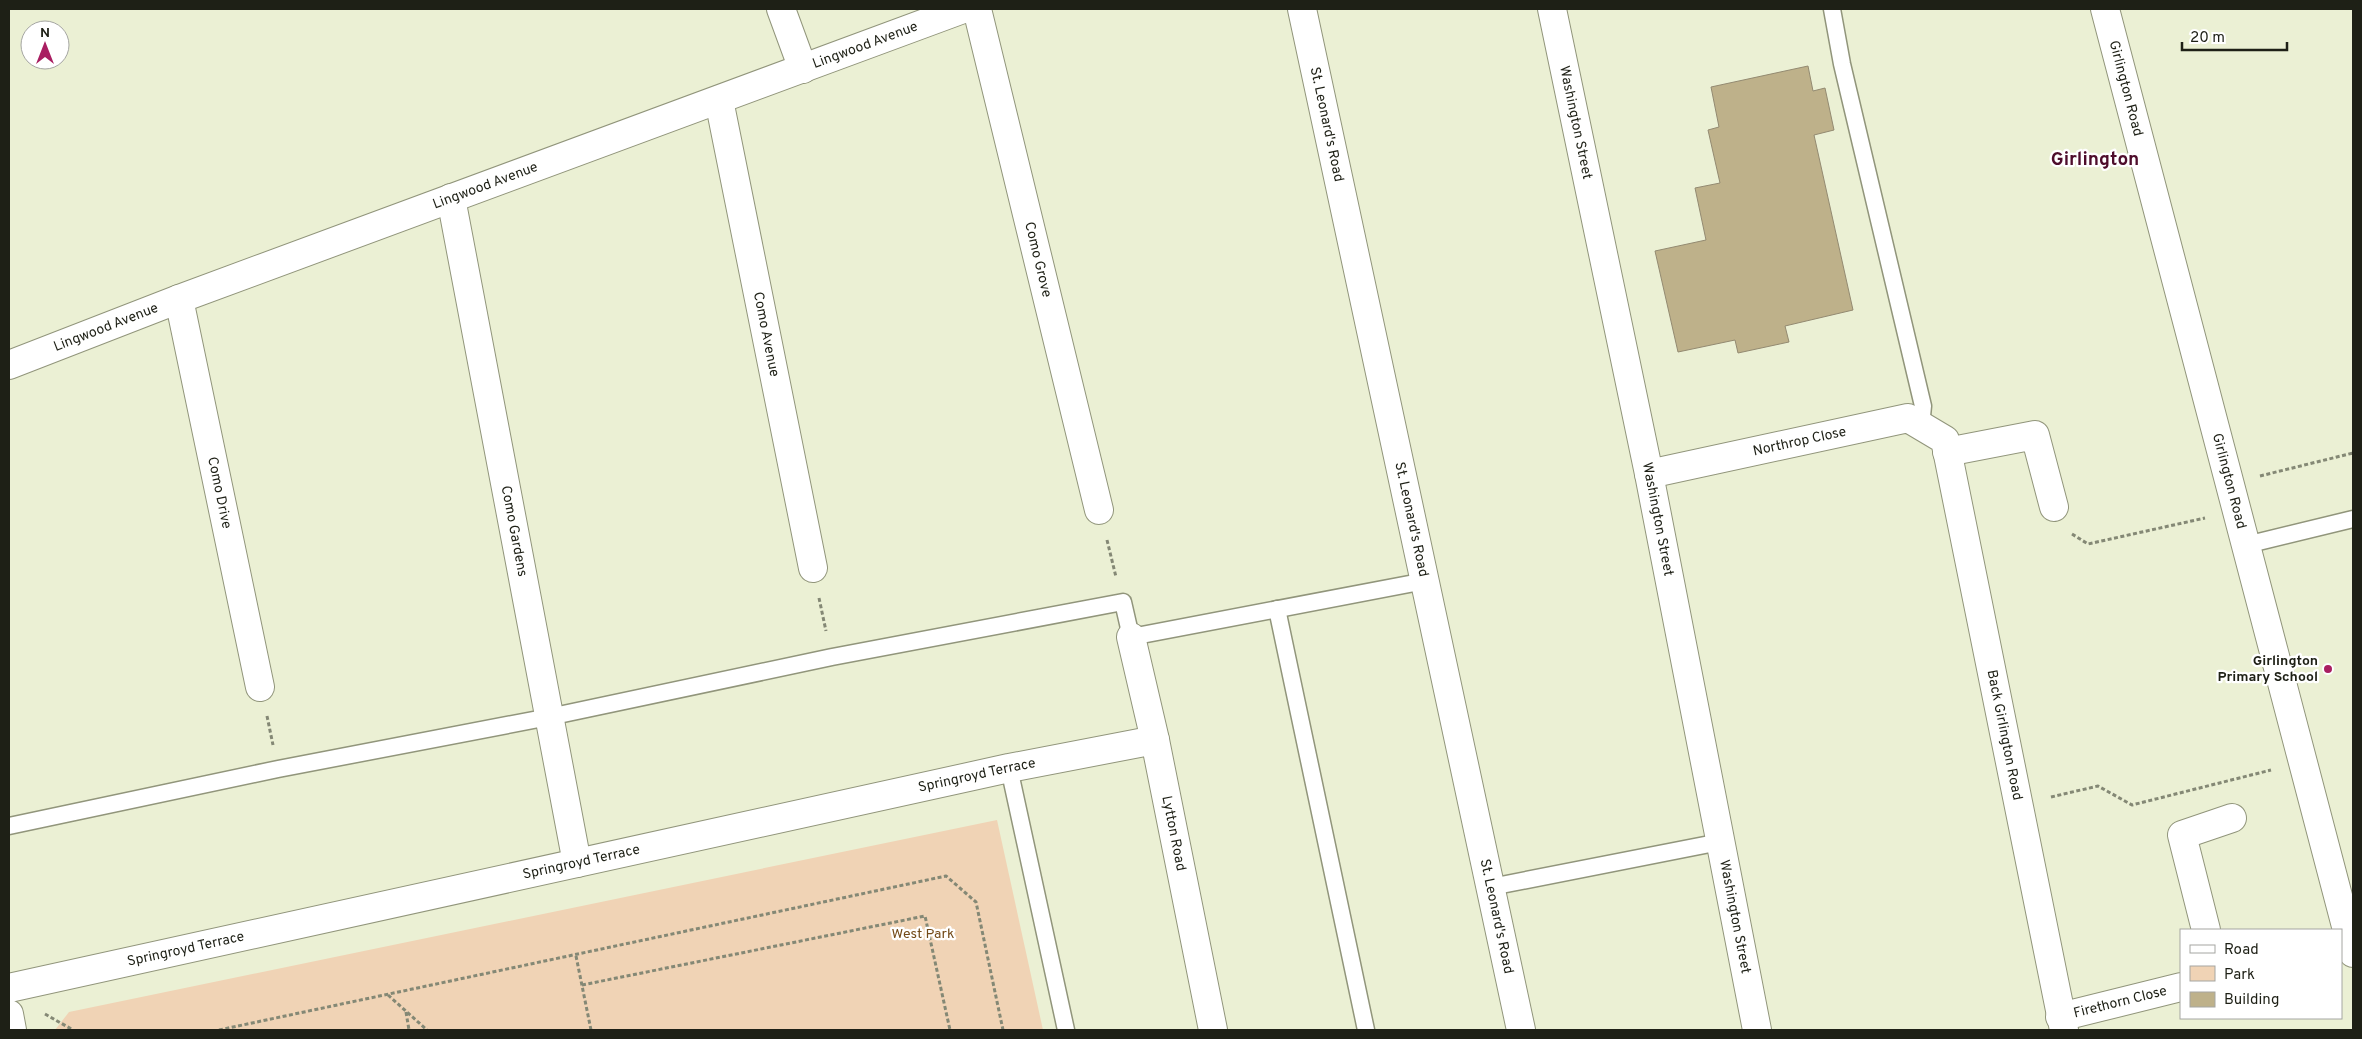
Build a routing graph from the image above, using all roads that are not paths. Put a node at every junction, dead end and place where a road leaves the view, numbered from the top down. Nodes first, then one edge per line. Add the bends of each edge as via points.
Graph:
1 (781, 9) edge
2 (963, 9) edge
3 (977, 9) edge
4 (1302, 9) edge
5 (1552, 9) edge
6 (1832, 9) edge
7 (2105, 9) edge
8 (803, 69) junction
9 (719, 100) junction
10 (451, 198) junction
11 (178, 299) junction
12 (9, 364) edge
13 (1921, 426) junction
14 (1946, 446) junction
15 (1649, 474) junction
16 (2054, 507) road end
17 (1099, 510) road end
18 (2353, 519) edge
19 (2246, 545) junction
20 (813, 568) road end
21 (1425, 581) junction
22 (1277, 609) junction
23 (1131, 637) junction
24 (260, 687) road end
25 (549, 717) junction
26 (1155, 740) junction
27 (1009, 768) junction
28 (2232, 818) dead end
29 (9, 826) edge
30 (1720, 842) junction
31 (577, 863) junction
32 (1491, 887) junction
33 (2206, 929) edge
34 (2353, 953) edge
35 (2180, 987) edge
36 (9, 988) edge
37 (9, 1014) edge
38 (2062, 1024) edge
39 (12, 1030) edge
40 (1066, 1030) edge
41 (1213, 1030) edge
42 (1366, 1030) edge
43 (1521, 1030) edge
44 (1757, 1030) edge

1 - 8 street
2 - 8 street, Lingwood Avenue
3 - 17 street, Como Grove
4 - 21 street, St. Leonard's Road
5 - 15 street, Washington Street
6 - 13 lane via 1842,64 1923,406
7 - 19 street, Girlington Road
8 - 9 street, Lingwood Avenue
9 - 10 street, Lingwood Avenue
9 - 20 street, Como Avenue
10 - 11 street, Lingwood Avenue
10 - 25 street, Como Gardens
11 - 12 street, Lingwood Avenue
11 - 24 street, Como Drive
13 - 14 street, Northrop Close
13 - 15 street, Northrop Close via 1908,418
14 - 16 street via 2035,435
14 - 38 street, Back Girlington Road
15 - 30 street, Washington Street
18 - 19 lane
19 - 34 street, Girlington Road
21 - 22 lane
21 - 32 street, St. Leonard's Road
22 - 23 lane
22 - 42 lane
23 - 25 lane via 1123,602 832,657
23 - 26 street, Lytton Road
25 - 29 lane via 278,769
25 - 31 street, Como Gardens
26 - 27 street, Springroyd Terrace
26 - 41 street, Lytton Road
27 - 31 street, Springroyd Terrace
27 - 40 lane
28 - 33 street via 2182,835
30 - 32 lane
30 - 44 street, Washington Street
31 - 36 street, Springroyd Terrace
32 - 43 street, St. Leonard's Road
35 - 38 street, Firethorn Close
37 - 39 street

